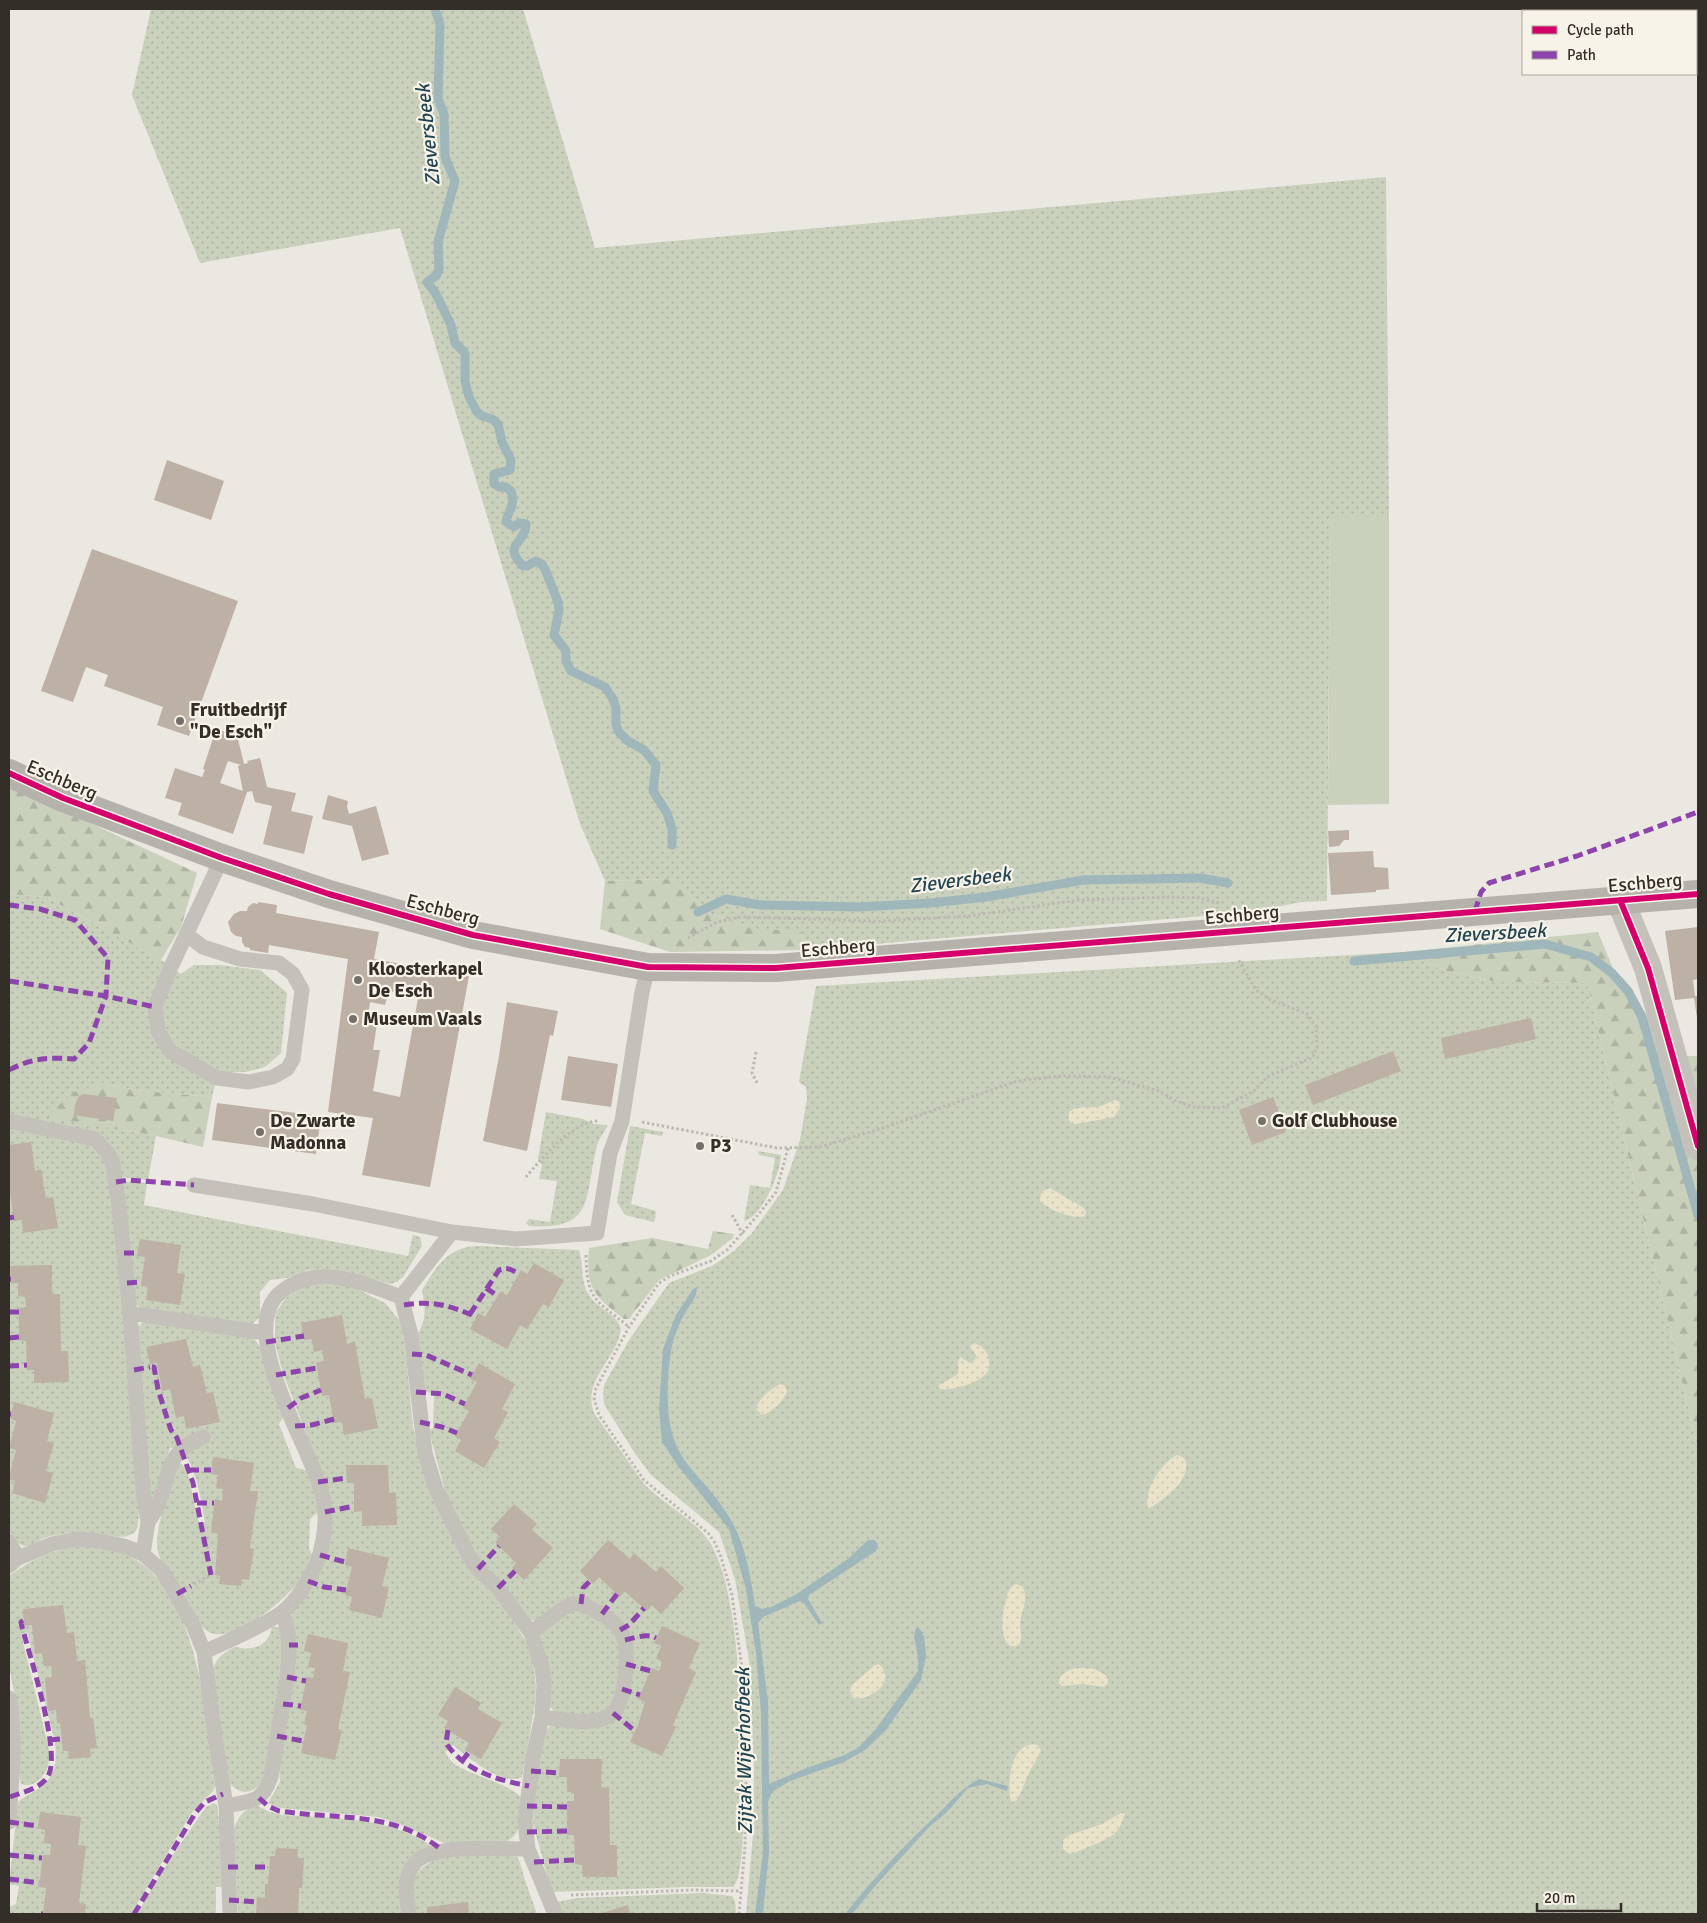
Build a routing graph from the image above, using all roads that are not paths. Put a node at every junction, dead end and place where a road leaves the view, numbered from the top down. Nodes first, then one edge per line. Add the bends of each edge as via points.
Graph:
1 (9, 773) edge
2 (222, 858) junction
3 (1698, 894) edge
4 (1620, 900) junction
5 (186, 934) junction
6 (648, 968) junction
7 (9, 1121) edge
8 (1698, 1146) edge
9 (194, 1185) dead end
10 (452, 1232) junction
11 (401, 1297) junction
12 (130, 1313) junction
13 (265, 1332) junction
14 (202, 1437) dead end
15 (148, 1522) junction
16 (9, 1542) edge
17 (143, 1554) junction
18 (13, 1562) edge
19 (282, 1612) junction
20 (532, 1633) junction
21 (204, 1652) junction
22 (9, 1698) edge
23 (542, 1717) junction
24 (226, 1806) junction
25 (9, 1822) edge
26 (528, 1849) junction
27 (230, 1914) edge
28 (410, 1914) edge
29 (555, 1914) edge

1 - 2 street, Eschberg via 63,798
2 - 5 lane
2 - 6 street, Eschberg via 329,894 474,935
3 - 4 street, Eschberg
4 - 6 street, Eschberg via 776,968
4 - 8 street via 1648,968
5 - 5 lane via 155,1007 158,1031 170,1051 217,1078 249,1082 287,1069 292,1059 302,990 292,974 279,963 240,959 203,947
6 - 10 lane via 622,1121 610,1153 597,1233 516,1238
7 - 12 lane via 95,1139 108,1153 119,1206
9 - 10 lane via 313,1204
10 - 11 lane
11 - 13 lane via 343,1278 311,1277 288,1286 276,1296 267,1316
11 - 20 lane via 411,1335 425,1453 436,1489 469,1556
12 - 13 lane
12 - 15 lane
13 - 19 lane via 268,1354 318,1482 325,1512 320,1555 312,1574
14 - 15 lane via 189,1442 172,1459 157,1507
15 - 17 lane
16 - 18 lane
17 - 18 lane via 124,1546 78,1539 52,1544
17 - 21 lane via 161,1570 171,1585
19 - 21 lane
19 - 24 lane via 289,1653 271,1776 260,1798
20 - 23 lane via 542,1667
20 - 23 lane via 565,1608 581,1604 610,1620 620,1630 626,1648 624,1680 613,1713 598,1720 582,1721
21 - 24 lane
22 - 25 lane via 13,1760
23 - 26 lane via 525,1821
24 - 27 lane
26 - 28 lane via 442,1850 417,1861 407,1882
26 - 29 lane

